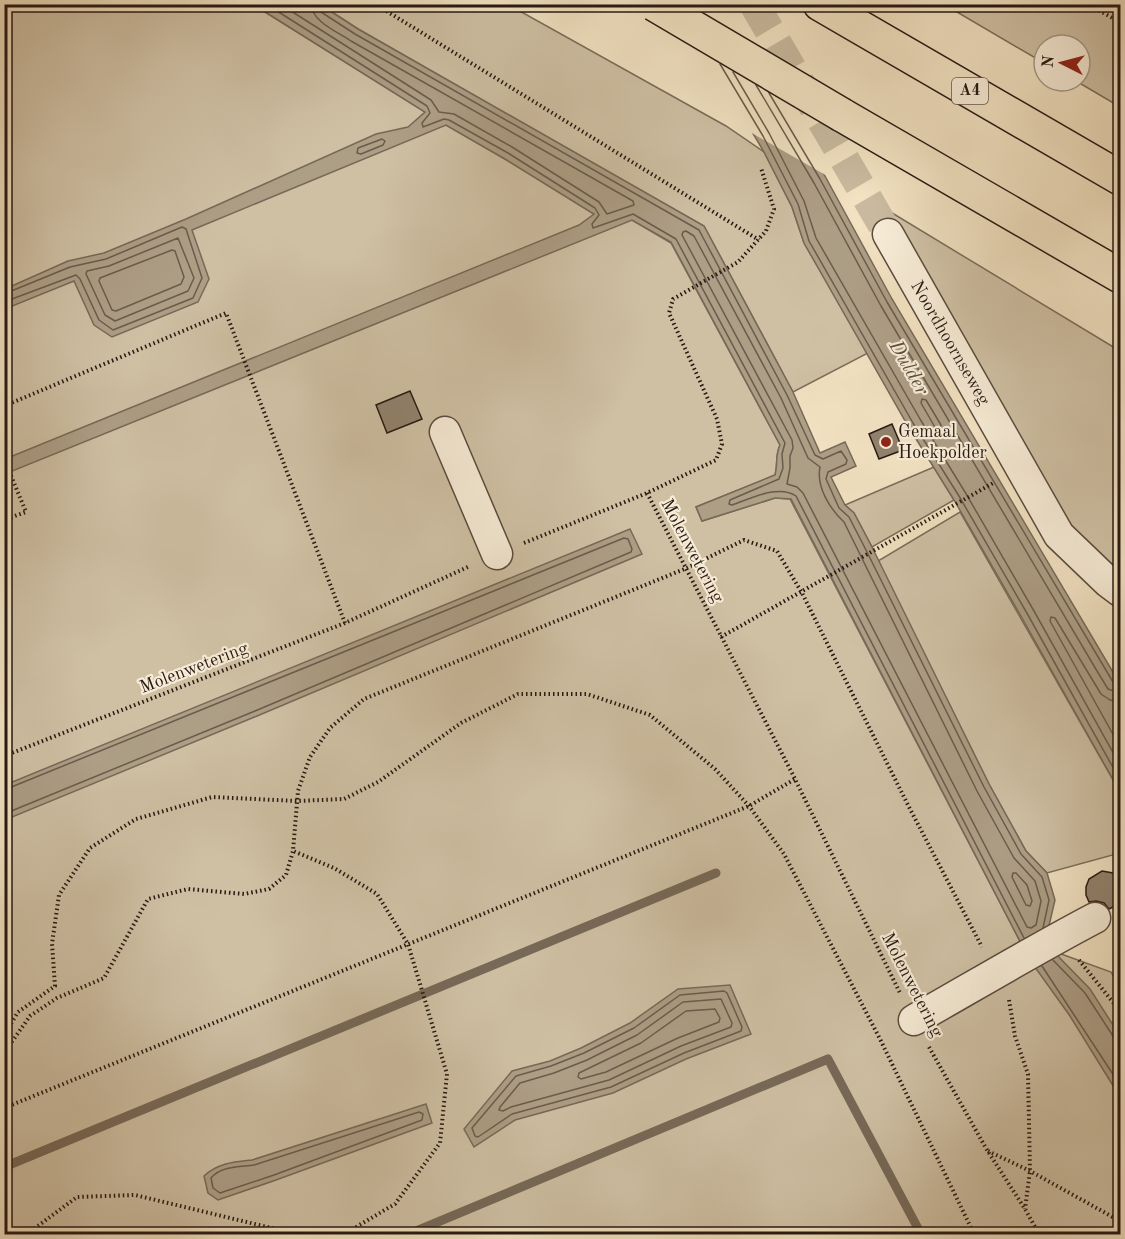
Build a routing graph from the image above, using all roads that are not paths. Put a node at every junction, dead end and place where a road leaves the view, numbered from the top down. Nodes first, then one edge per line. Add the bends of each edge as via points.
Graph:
1 (654, 4) edge
2 (820, 4) edge
3 (1120, 178) edge
4 (888, 234) tunnel mouth
5 (1120, 276) edge
6 (446, 432) dead end
7 (497, 554) road end
8 (1120, 591) edge
9 (1095, 918) dead end
10 (914, 1020) road end

1 - 5 highway, bridge
2 - 3 highway, A4
4 - 8 street, Noordhoornseweg via 1059,535
6 - 7 street
9 - 10 street

